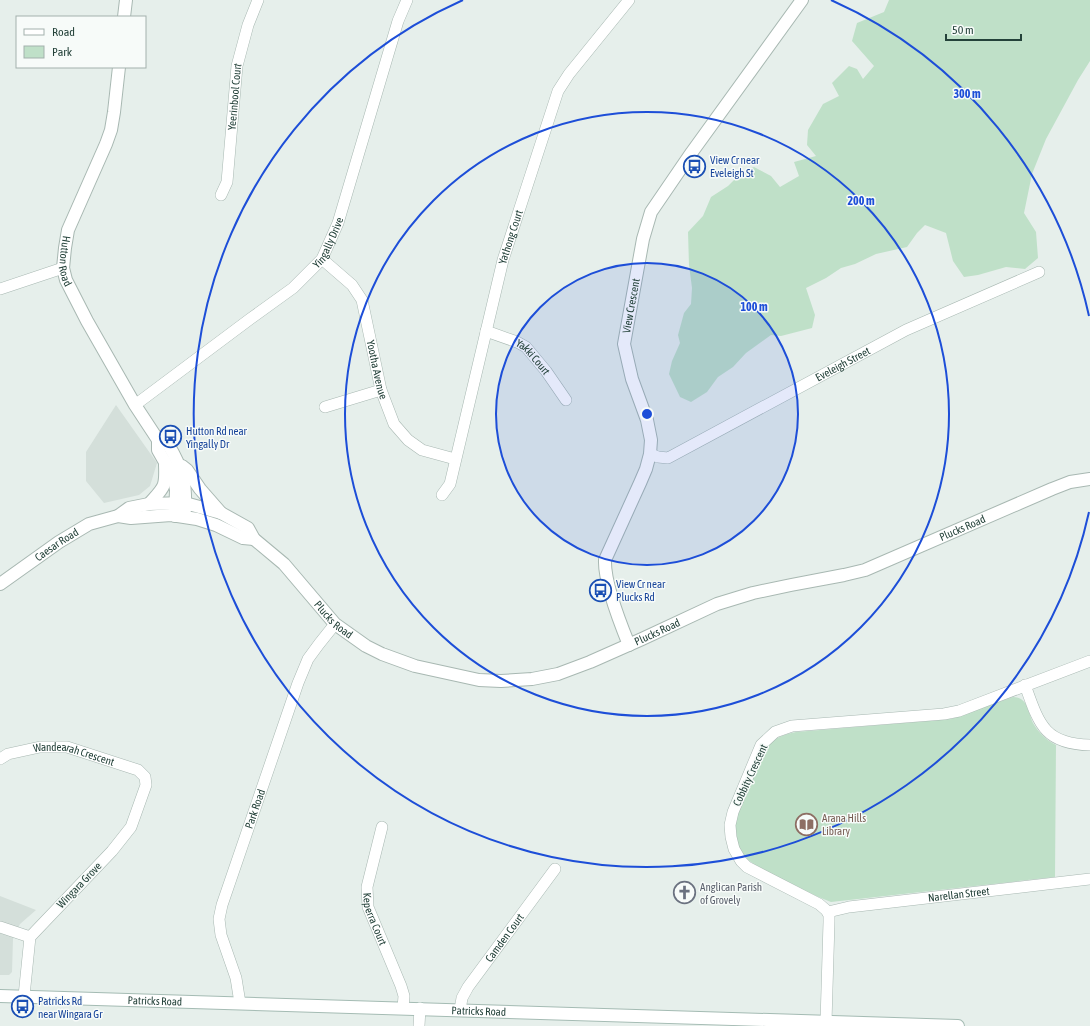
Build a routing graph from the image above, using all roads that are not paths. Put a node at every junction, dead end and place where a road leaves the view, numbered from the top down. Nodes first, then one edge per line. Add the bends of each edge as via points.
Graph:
1 (126, 0) edge
2 (258, 0) edge
3 (407, 0) edge
4 (629, 0) edge
5 (802, 0) edge
6 (124, 16) edge
7 (119, 68) edge
8 (221, 195) dead end
9 (322, 259) junction
10 (64, 268) junction
11 (1039, 272) dead end
12 (0, 289) edge
13 (486, 331) junction
14 (381, 390) junction
15 (566, 400) dead end
16 (135, 405) junction
17 (325, 407) dead end
18 (158, 440) junction
19 (650, 454) junction
20 (455, 459) junction
21 (165, 461) junction
22 (179, 464) junction
23 (1090, 478) edge
24 (442, 495) dead end
25 (181, 502) junction
26 (149, 504) junction
27 (221, 513) junction
28 (118, 516) junction
29 (180, 516) junction
30 (254, 539) junction
31 (0, 584) edge
32 (335, 624) junction
33 (629, 645) junction
34 (1090, 661) edge
35 (1025, 685) junction
36 (1090, 745) edge
37 (0, 759) edge
38 (145, 777) joint
39 (382, 828) dead end
40 (555, 869) dead end
41 (1090, 879) edge
42 (828, 912) junction
43 (0, 927) edge
44 (30, 937) junction
45 (0, 996) edge
46 (24, 996) junction
47 (240, 1003) junction
48 (403, 1008) junction
49 (420, 1008) junction
50 (460, 1010) junction
51 (826, 1022) junction
52 (762, 1023) edge
53 (902, 1025) edge
54 (419, 1026) edge
55 (958, 1026) edge

1 - 6 street
2 - 8 street, Yeerinbool Court via 248,25 238,66 227,182
3 - 9 street, Yingally Drive via 398,21 338,223
4 - 13 street, Yathong Court via 558,91 503,260
5 - 19 street, View Crescent via 651,212 643,239 624,344 632,379 647,420
7 - 10 street, Hutton Road via 111,130 68,230
9 - 14 street, Yootha Avenue via 352,285 362,300
9 - 16 street, Yingally Drive via 293,288
10 - 12 street
10 - 16 street, Hutton Road via 66,280 87,321
11 - 19 street, Eveleigh Street via 906,330 668,458
13 - 15 street, Yakki Court via 526,347
13 - 20 street, Yathong Court
14 - 17 street
14 - 20 street, Yootha Avenue via 394,424 408,440 422,450
16 - 18 street, Hutton Road
18 - 21 street, Hutton Road via 158,450
18 - 22 street, Hutton Road via 168,444
19 - 33 street, View Crescent via 643,476 605,560 604,568
20 - 24 street, Yathong Court via 450,484
21 - 25 street, Hutton Road via 174,478
21 - 26 street via 166,481
22 - 25 street, Hutton Road via 184,480
22 - 27 street via 187,470
23 - 33 street, Plucks Road via 1052,489 865,570 753,593 717,604
25 - 26 street, Caesar Road
25 - 27 street, Plucks Road
25 - 29 street, Hutton Road
26 - 28 street, Caesar Road via 130,508
27 - 30 street, Plucks Road via 248,528
28 - 29 street, Caesar Road
28 - 31 street, Caesar Road via 89,524
29 - 30 street, Plucks Road via 216,525 242,538
30 - 32 street, Plucks Road via 284,564
32 - 33 street, Plucks Road via 366,646 398,660 479,680 532,679 558,674
32 - 47 street, Park Road via 308,659 298,683 222,905 219,919 221,935 236,978
34 - 35 street, Cobbity Crescent
35 - 36 street via 1038,720 1053,737 1067,743
35 - 42 street, Cobbity Crescent via 952,712 792,726 775,732 765,740 754,759 733,812 730,830 734,849 747,867 819,904
37 - 38 street, Wandearah Crescent via 8,754 40,747 67,747 138,770
38 - 44 street, Wingara Grove via 146,785 131,827
39 - 48 street, Keperra Court via 367,887 368,907 402,986
40 - 50 street, Camden Court via 468,987
41 - 42 street, Narellan Street via 849,907
42 - 51 street
43 - 44 street
44 - 46 street
45 - 46 street, Patricks Road
46 - 47 street, Patricks Road
47 - 48 street, Patricks Road
48 - 49 street, Patricks Road
49 - 50 street, Patricks Road
49 - 54 street
50 - 52 street, Patricks Road
51 - 52 street, Patricks Road
51 - 53 street, Patricks Road
53 - 55 street, Patricks Road

